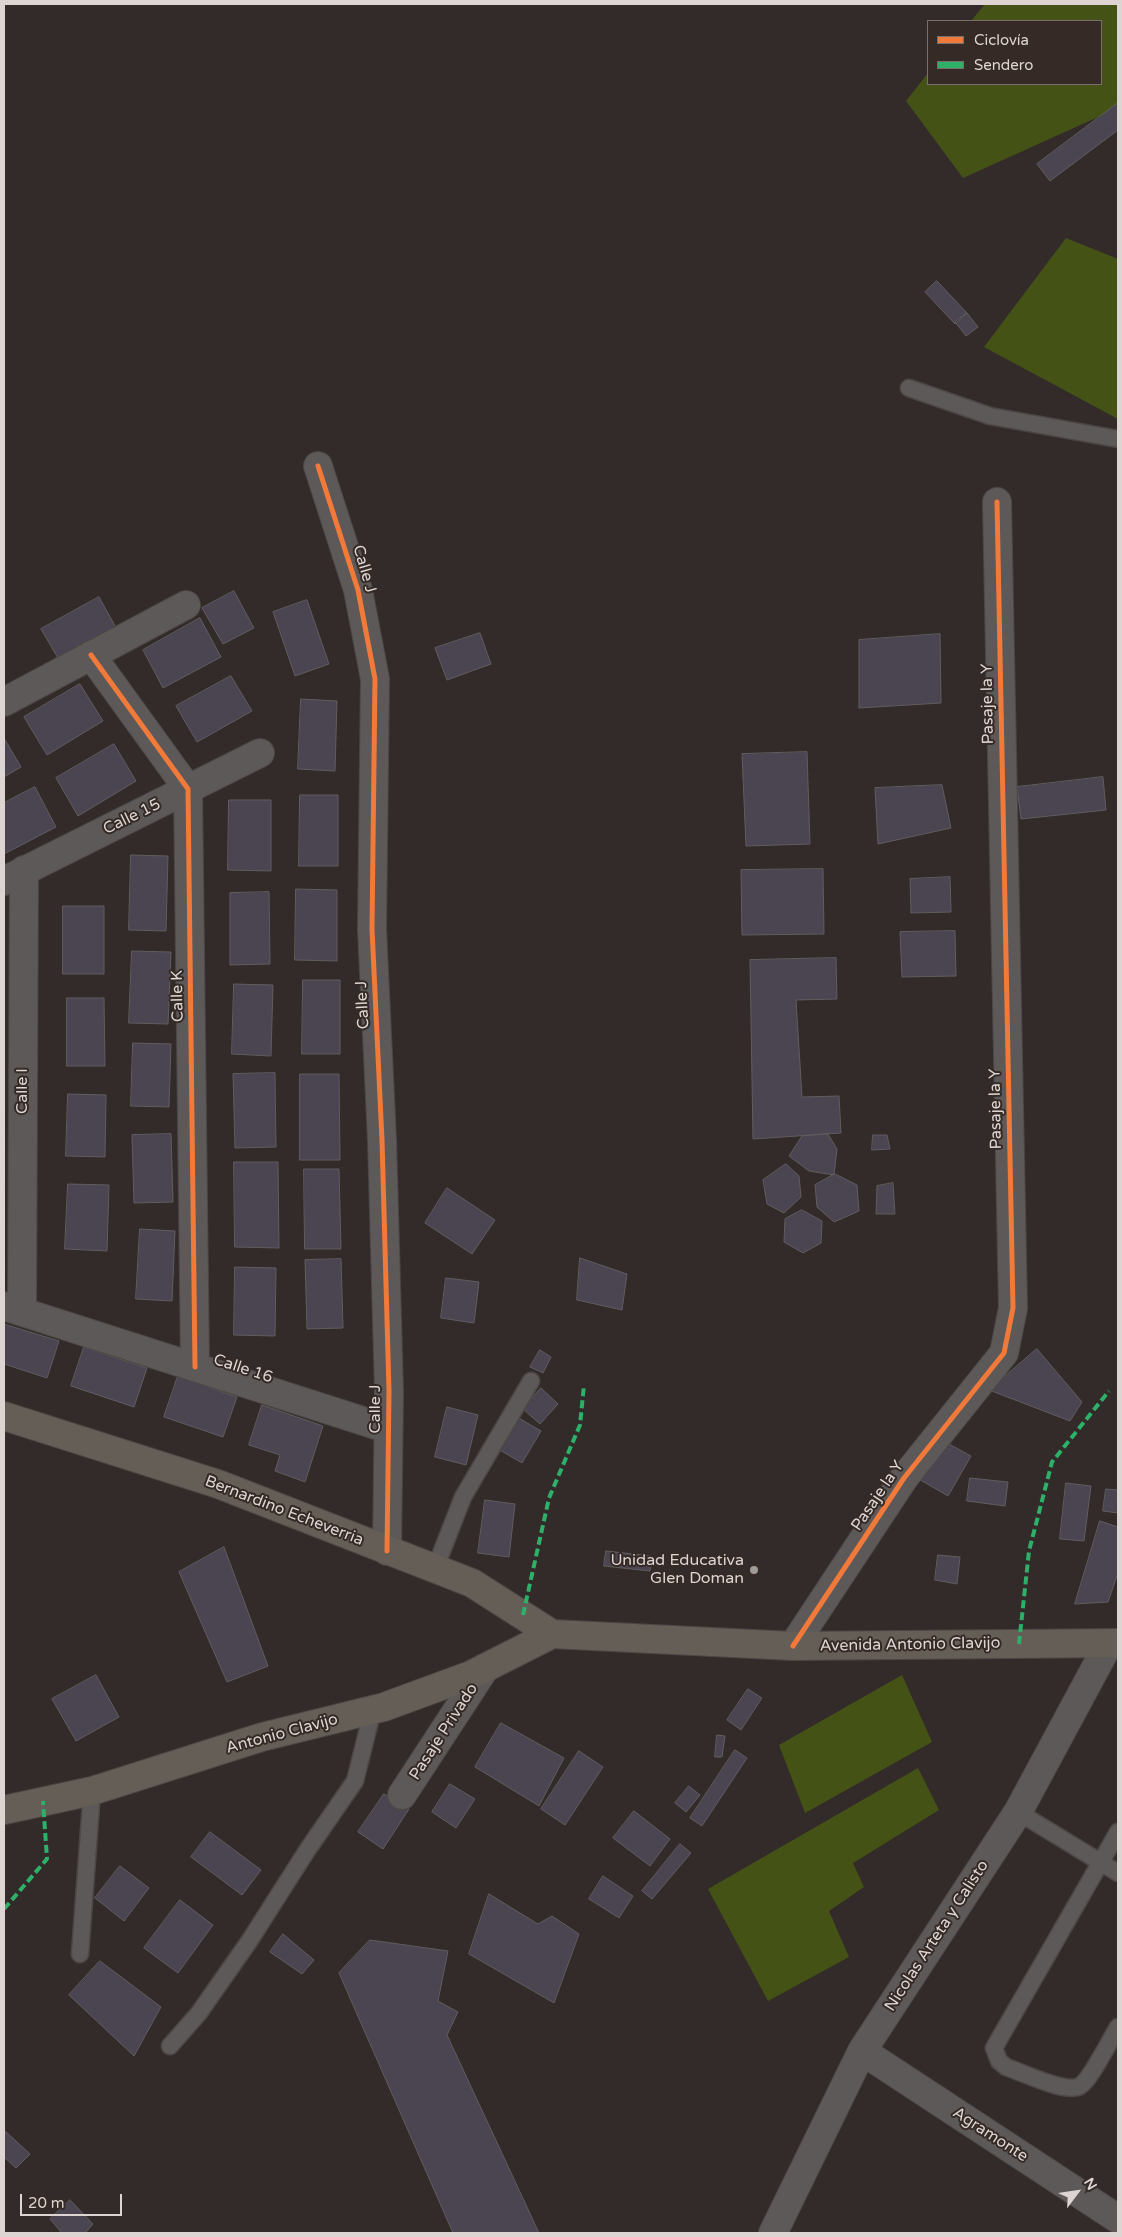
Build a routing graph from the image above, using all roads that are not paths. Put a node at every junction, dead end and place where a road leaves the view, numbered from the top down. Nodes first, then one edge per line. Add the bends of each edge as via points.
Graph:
1 (909, 388) dead end
2 (1118, 439) edge
3 (318, 466) dead end
4 (997, 502) dead end
5 (186, 605) dead end
6 (91, 656) junction
7 (4, 702) edge
8 (260, 753) dead end
9 (188, 790) junction
10 (14, 876) edge
11 (13, 1308) edge
12 (196, 1367) junction
13 (531, 1381) dead end
14 (4, 1416) edge
15 (388, 1430) junction
16 (387, 1550) junction
17 (435, 1568) junction
18 (552, 1634) junction
19 (1114, 1643) edge
20 (793, 1646) junction
21 (485, 1668) junction
22 (373, 1709) junction
23 (92, 1790) junction
24 (402, 1795) dead end
25 (4, 1810) edge
26 (1018, 1812) junction
27 (1118, 1832) edge
28 (1100, 1861) junction
29 (1118, 1873) edge
30 (80, 1954) dead end
31 (1118, 2028) edge
32 (170, 2046) dead end
33 (862, 2051) junction
34 (1118, 2219) edge
35 (773, 2233) edge

1 - 2 lane via 990,416
3 - 15 street, Calle J via 358,590 374,679 372,929 382,1159
4 - 20 street, Pasaje la Y via 1013,1308 1004,1353 904,1478
5 - 6 street
6 - 7 street
6 - 9 street
8 - 9 street, Calle 15
9 - 10 street, Calle 15
9 - 12 street, Calle K
10 - 11 street, Calle I
11 - 12 street, Calle 16
12 - 15 street, Calle 16
13 - 17 lane via 463,1498
14 - 16 main road, Bernardino Echeverria via 218,1484
15 - 16 street, Calle J
16 - 17 main road, Bernardino Echeverria
17 - 18 main road, Bernardino Echeverria via 472,1583
18 - 20 main road, Avenida Antonio Clavijo
18 - 21 main road, Antonio Clavijo
19 - 20 main road, Avenida Antonio Clavijo
19 - 26 street, Nicolas Arteta y Calisto
21 - 22 main road, Antonio Clavijo
21 - 24 street, Pasaje Privado
22 - 23 main road, Antonio Clavijo via 262,1737
22 - 32 lane via 355,1780 250,1940 199,2013
23 - 25 main road, Antonio Clavijo
23 - 30 lane
26 - 28 lane
26 - 33 street, Nicolas Arteta y Calisto
27 - 28 lane
28 - 29 lane
28 - 31 lane via 994,2048 999,2061 1006,2066 1064,2088 1074,2088 1088,2078
33 - 34 street, Agramonte
33 - 35 street, Nicolas Arteta y Calisto

